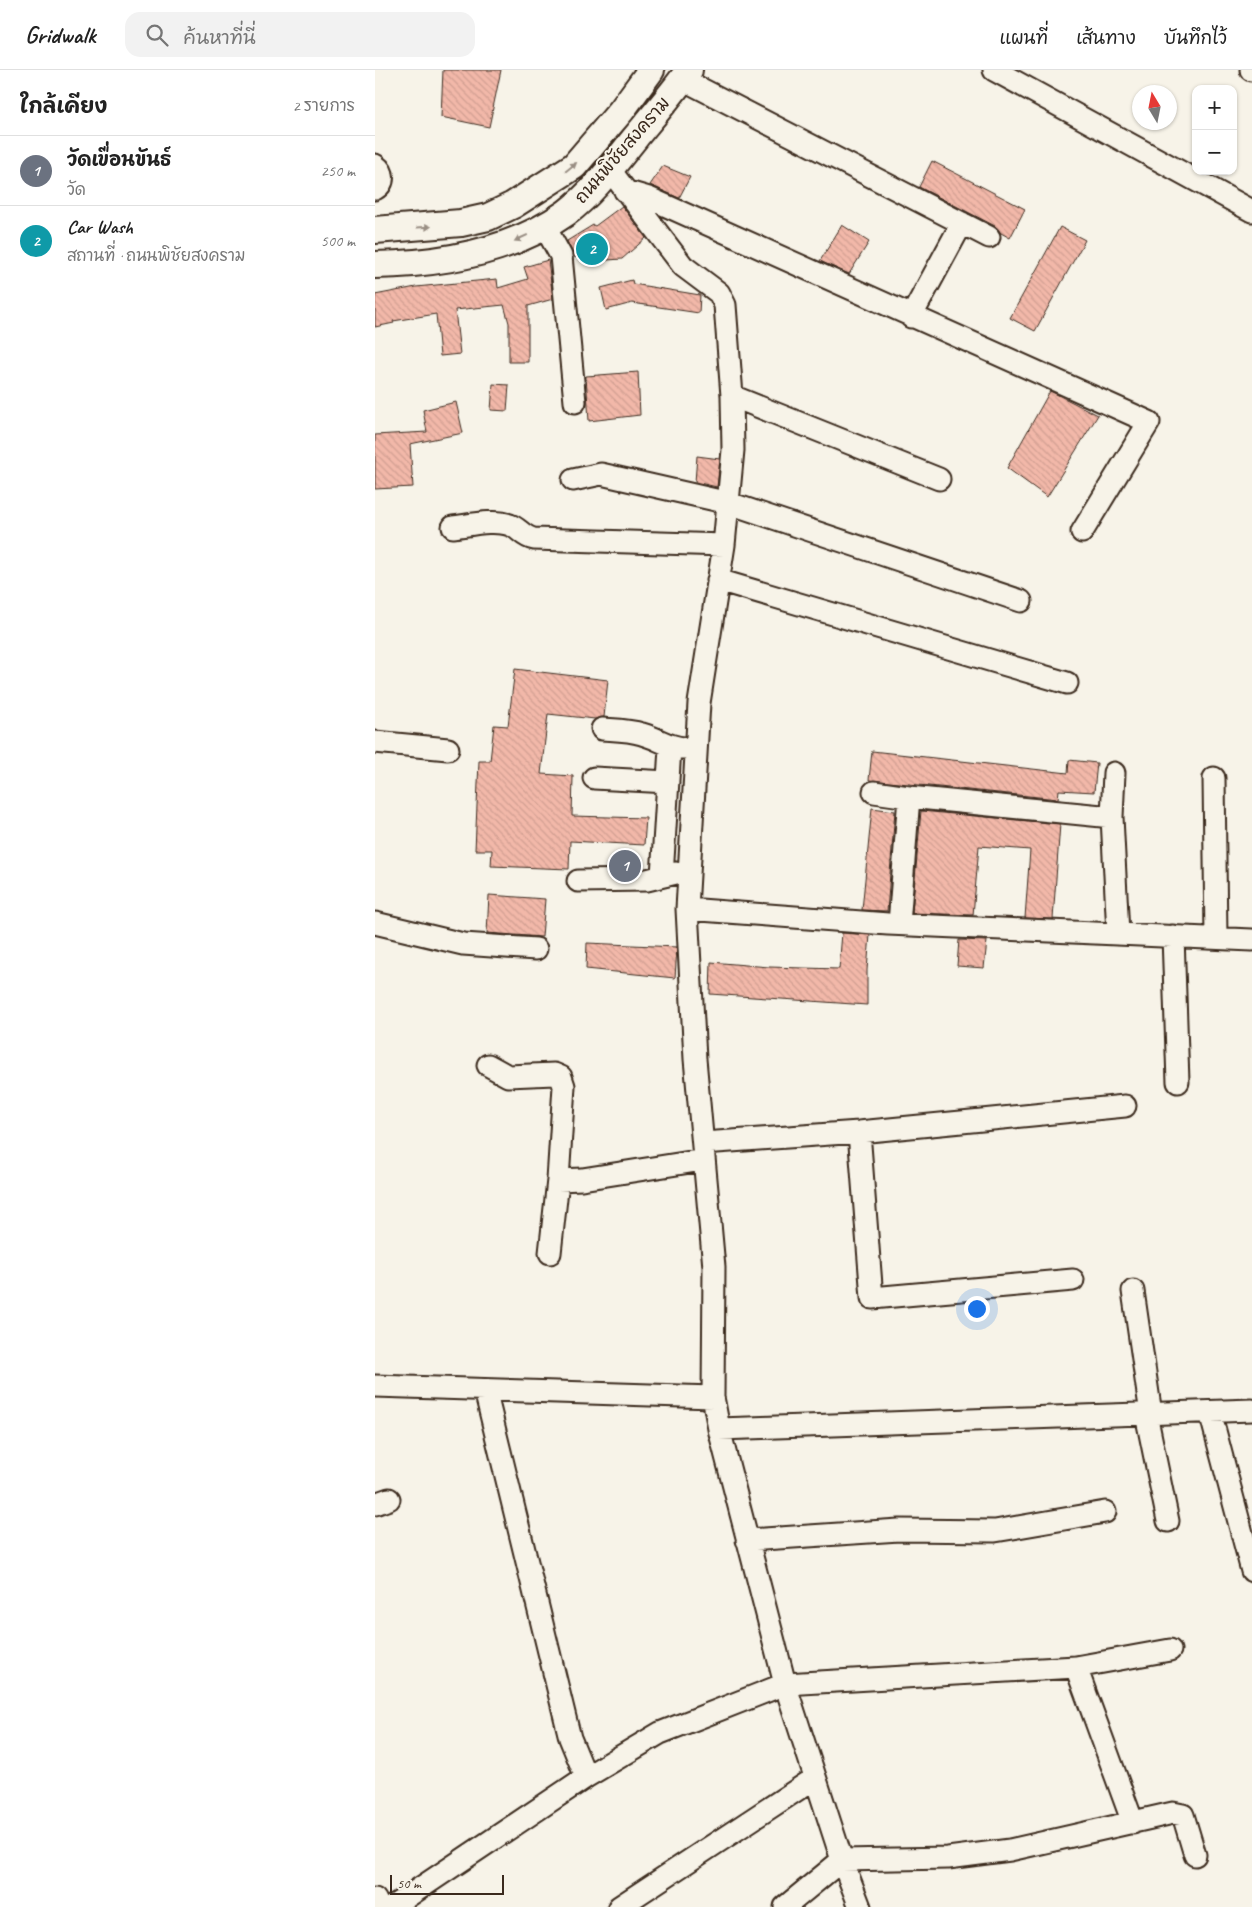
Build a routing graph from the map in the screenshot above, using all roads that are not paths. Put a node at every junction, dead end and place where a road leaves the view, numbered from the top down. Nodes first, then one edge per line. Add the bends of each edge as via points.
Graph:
1 (651, 70) edge
2 (994, 70) edge
3 (686, 75) edge
4 (375, 165) edge
5 (610, 170) junction
6 (375, 189) edge
7 (625, 191) junction
8 (1252, 211) edge
9 (961, 222) junction
10 (545, 227) junction
11 (375, 230) edge
12 (989, 237) dead end
13 (375, 265) edge
14 (911, 318) junction
15 (732, 396) junction
16 (575, 402) dead end
17 (573, 480) dead end
18 (939, 480) dead end
19 (729, 503) junction
20 (453, 527) dead end
21 (1082, 532) dead end
22 (724, 545) junction
23 (718, 580) junction
24 (1021, 601) dead end
25 (1067, 683) dead end
26 (602, 729) dead end
27 (375, 742) edge
28 (448, 748) dead end
29 (670, 748) junction
30 (697, 748) junction
31 (1114, 773) dead end
32 (594, 778) dead end
33 (1214, 778) dead end
34 (668, 782) junction
35 (874, 792) dead end
36 (909, 797) junction
37 (1112, 817) junction
38 (689, 873) junction
39 (662, 876) junction
40 (578, 881) dead end
41 (687, 908) junction
42 (375, 923) edge
43 (899, 924) junction
44 (1118, 934) junction
45 (1173, 936) junction
46 (1216, 938) junction
47 (1252, 940) edge
48 (536, 949) dead end
49 (488, 1065) dead end
50 (1178, 1082) dead end
51 (1125, 1106) dead end
52 (859, 1132) junction
53 (703, 1151) junction
54 (558, 1180) junction
55 (550, 1253) dead end
56 (1073, 1280) dead end
57 (1133, 1291) dead end
58 (375, 1386) edge
59 (485, 1390) junction
60 (713, 1397) junction
61 (1252, 1410) edge
62 (1210, 1412) junction
63 (1148, 1414) junction
64 (719, 1429) junction
65 (1105, 1512) dead end
66 (1168, 1521) dead end
67 (747, 1540) junction
68 (1252, 1571) edge
69 (1170, 1650) dead end
70 (1076, 1667) junction
71 (785, 1684) junction
72 (585, 1777) junction
73 (815, 1778) junction
74 (1133, 1823) junction
75 (1195, 1856) dead end
76 (842, 1860) junction
77 (375, 1899) edge
78 (379, 1907) edge
79 (392, 1907) edge
80 (619, 1907) edge
81 (785, 1907) edge
82 (860, 1907) edge

11 -> 1 main road, ถนนพิชัยสงคราม via 461,223 488,217 513,206 574,166
2 - 8 street
3 - 5 main road, ถนนพิชัยสงคราม
3 - 9 street
4 - 6 street via 383,178
5 - 7 street
5 - 10 main road, ถนนพิชัยสงคราม via 586,196
7 - 14 street via 649,198
7 - 15 street via 683,266 723,298
9 - 12 street
9 - 14 street
10 -> 13 main road, ถนนพิชัยสงคราม via 509,244 467,255
10 - 16 street via 561,256
14 - 21 street via 1149,422
15 - 18 street
15 - 19 street via 733,450
17 - 19 street via 601,474
19 - 22 street
19 - 24 street
20 - 22 street via 502,523 534,539
22 - 23 street
23 - 25 street
23 - 30 street via 699,703
26 - 29 street via 638,733
27 - 28 street
29 - 30 street
29 - 34 street
30 - 38 street
31 - 37 street
32 - 34 street
33 - 46 street
34 - 39 street
35 - 36 street
36 - 37 street
36 - 43 street
37 - 44 street
38 - 39 street
38 - 41 street
39 - 40 street via 647,880
41 - 43 street
41 - 53 street
42 - 48 street via 463,944
43 - 44 street
44 - 45 street
45 - 46 street
45 - 50 street
46 - 47 street
49 - 54 street via 508,1076 554,1074 561,1077 564,1086
51 - 52 street
52 - 53 street
52 - 56 street via 872,1298
53 - 54 street via 582,1179
53 - 60 street via 714,1267
54 - 55 street
57 - 63 street
58 - 59 street
59 - 60 street
59 - 72 street via 569,1738
60 - 64 street
61 - 62 street
62 - 63 street
62 - 68 street
63 - 64 street
63 - 66 street
64 - 67 street
65 - 67 street via 995,1531 899,1530
67 - 71 street
69 - 70 street
70 - 71 street
70 - 74 street
71 - 72 street via 660,1733
71 - 73 street
72 - 79 street
73 - 76 street
73 - 80 street
74 - 75 street via 1179,1813 1183,1815
74 - 76 street via 1009,1850 957,1857
76 - 81 street
76 - 82 street
77 - 78 street

